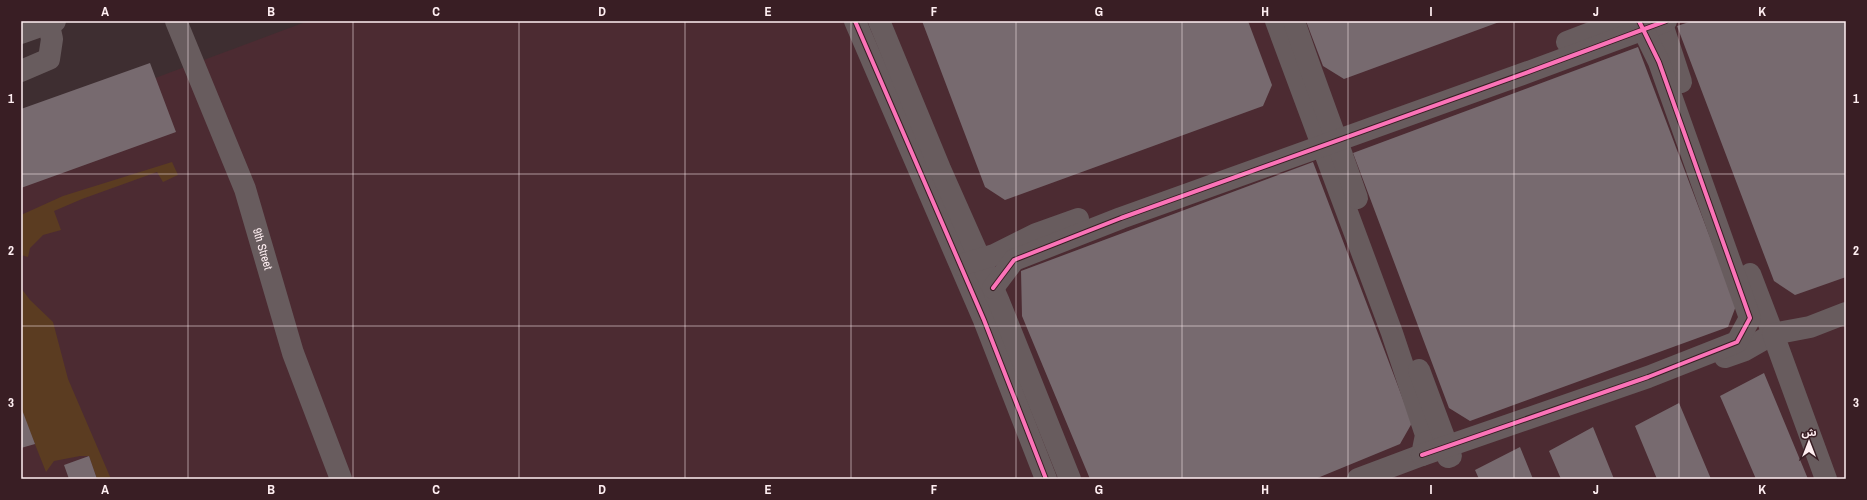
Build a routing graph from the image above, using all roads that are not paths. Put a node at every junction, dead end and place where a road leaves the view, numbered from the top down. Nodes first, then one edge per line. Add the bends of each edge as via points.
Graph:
1 (176, 21) edge
2 (855, 21) edge
3 (879, 21) edge
4 (1276, 21) edge
5 (1294, 21) edge
6 (1622, 21) edge
7 (51, 22) edge
8 (1654, 23) edge
9 (21, 34) edge
10 (21, 71) edge
11 (1327, 137) junction
12 (970, 262) junction
13 (993, 288) junction
14 (1846, 303) edge
15 (1846, 313) edge
16 (1761, 335) junction
17 (1450, 450) junction
18 (1422, 455) junction
19 (341, 479) edge
20 (1046, 479) edge
21 (1070, 479) edge
22 (1358, 479) edge
23 (1391, 479) edge
24 (1813, 479) edge
25 (1826, 479) edge

1 - 19 street, 9th Street via 245,189 293,353
2 - 12 street
3 - 12 street
4 - 11 street
5 - 11 street via 1321,102
6 - 11 street
7 - 9 street
7 - 10 street via 49,59
8 - 11 street
8 - 16 street via 1714,178
8 - 16 street via 1659,62 1750,318
11 - 12 street via 1036,234 994,255
11 - 13 street via 1014,260
11 - 17 street
11 - 18 street via 1426,435
12 - 13 street
12 - 20 street via 984,320
13 - 21 street
14 - 16 street
15 - 16 street via 1810,327
16 - 17 street via 1745,350
16 - 24 street
16 - 25 street
17 - 18 street
17 - 23 street
18 - 22 street

